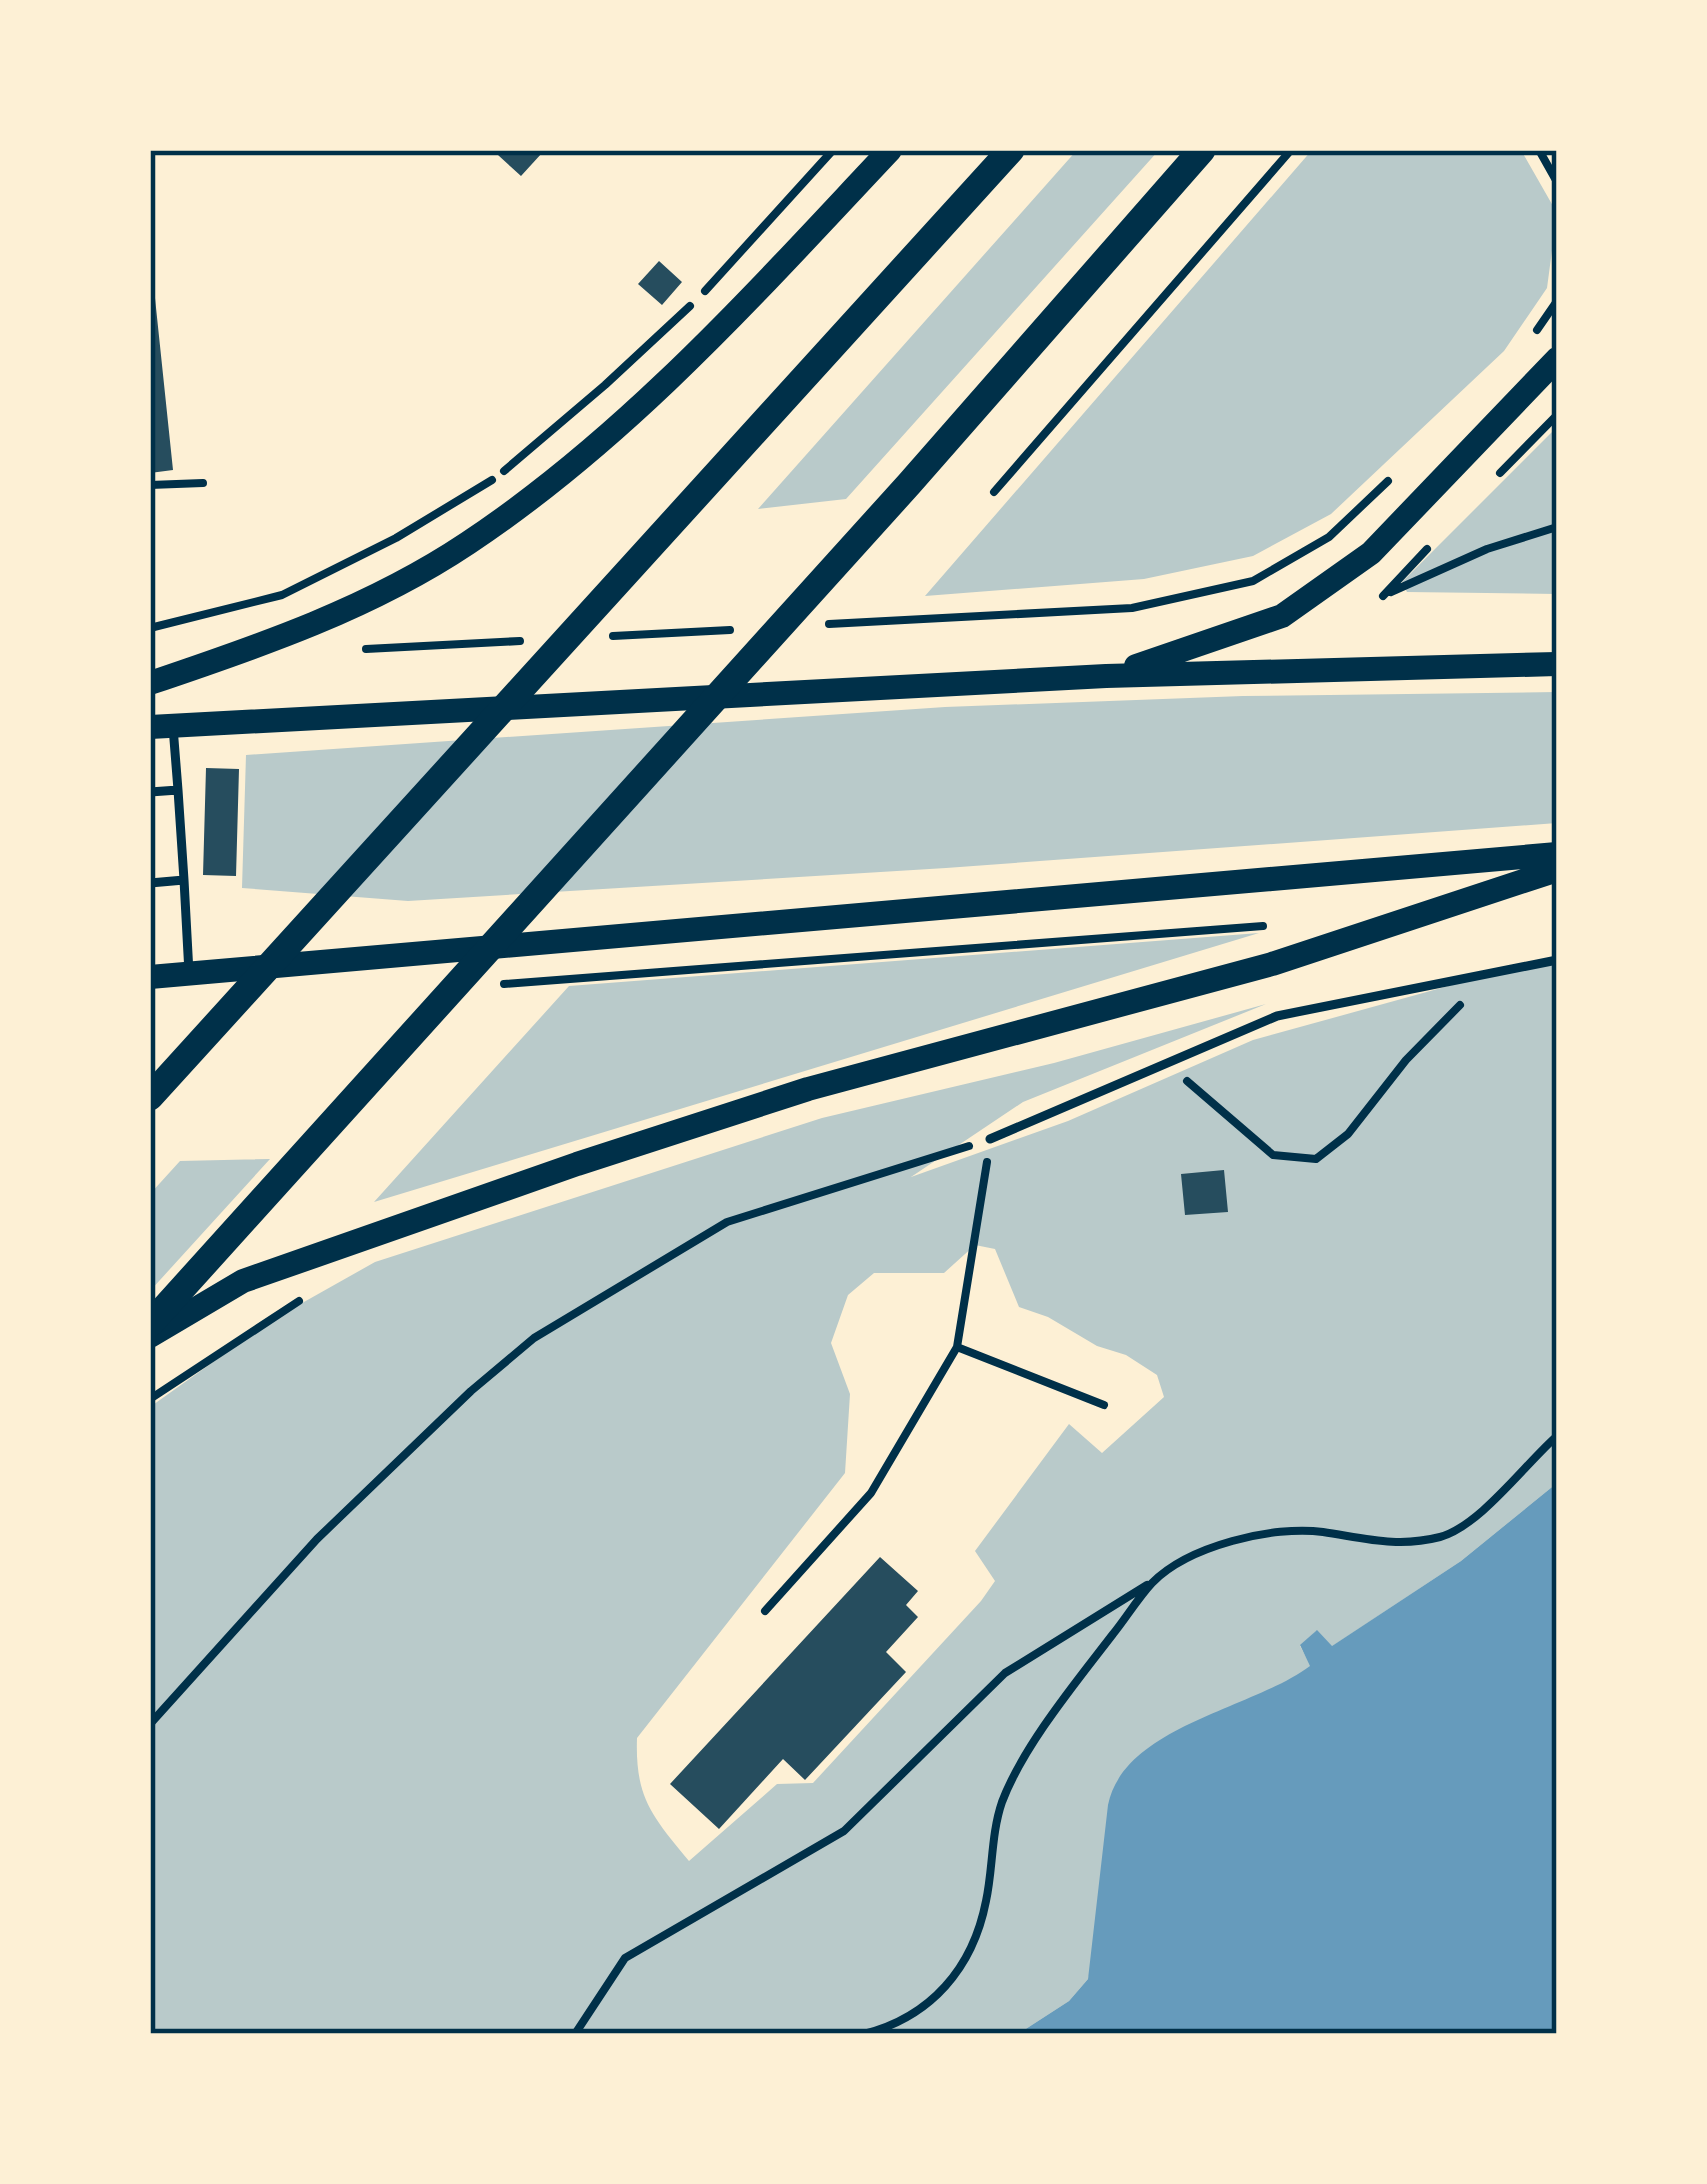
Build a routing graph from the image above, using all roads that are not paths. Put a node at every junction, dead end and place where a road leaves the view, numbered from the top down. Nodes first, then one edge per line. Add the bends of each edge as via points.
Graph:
1 (890, 150) edge
2 (1011, 150) edge
3 (1202, 150) edge
4 (1557, 359) edge
5 (1557, 664) edge
6 (1106, 676) junction
7 (150, 683) edge
8 (162, 725) edge
9 (178, 790) junction
10 (150, 792) edge
11 (1557, 854) edge
12 (1557, 870) edge
13 (184, 880) junction
14 (150, 883) edge
15 (1557, 960) edge
16 (189, 975) junction
17 (150, 977) edge
18 (150, 1097) edge
19 (990, 1139) road end
20 (150, 1324) edge
21 (150, 1336) edge

1 - 7 main road via 572,469 377,596
2 - 18 main road
3 - 20 main road
4 - 6 main road via 1371,553 1282,616
5 - 6 main road
6 - 8 main road
8 - 9 lane
9 - 10 lane
9 - 13 lane
11 - 16 main road
12 - 21 main road via 1272,964 808,1089 577,1164 244,1281
13 - 14 lane
13 - 16 lane
15 - 19 lane via 1277,1016
16 - 17 main road

